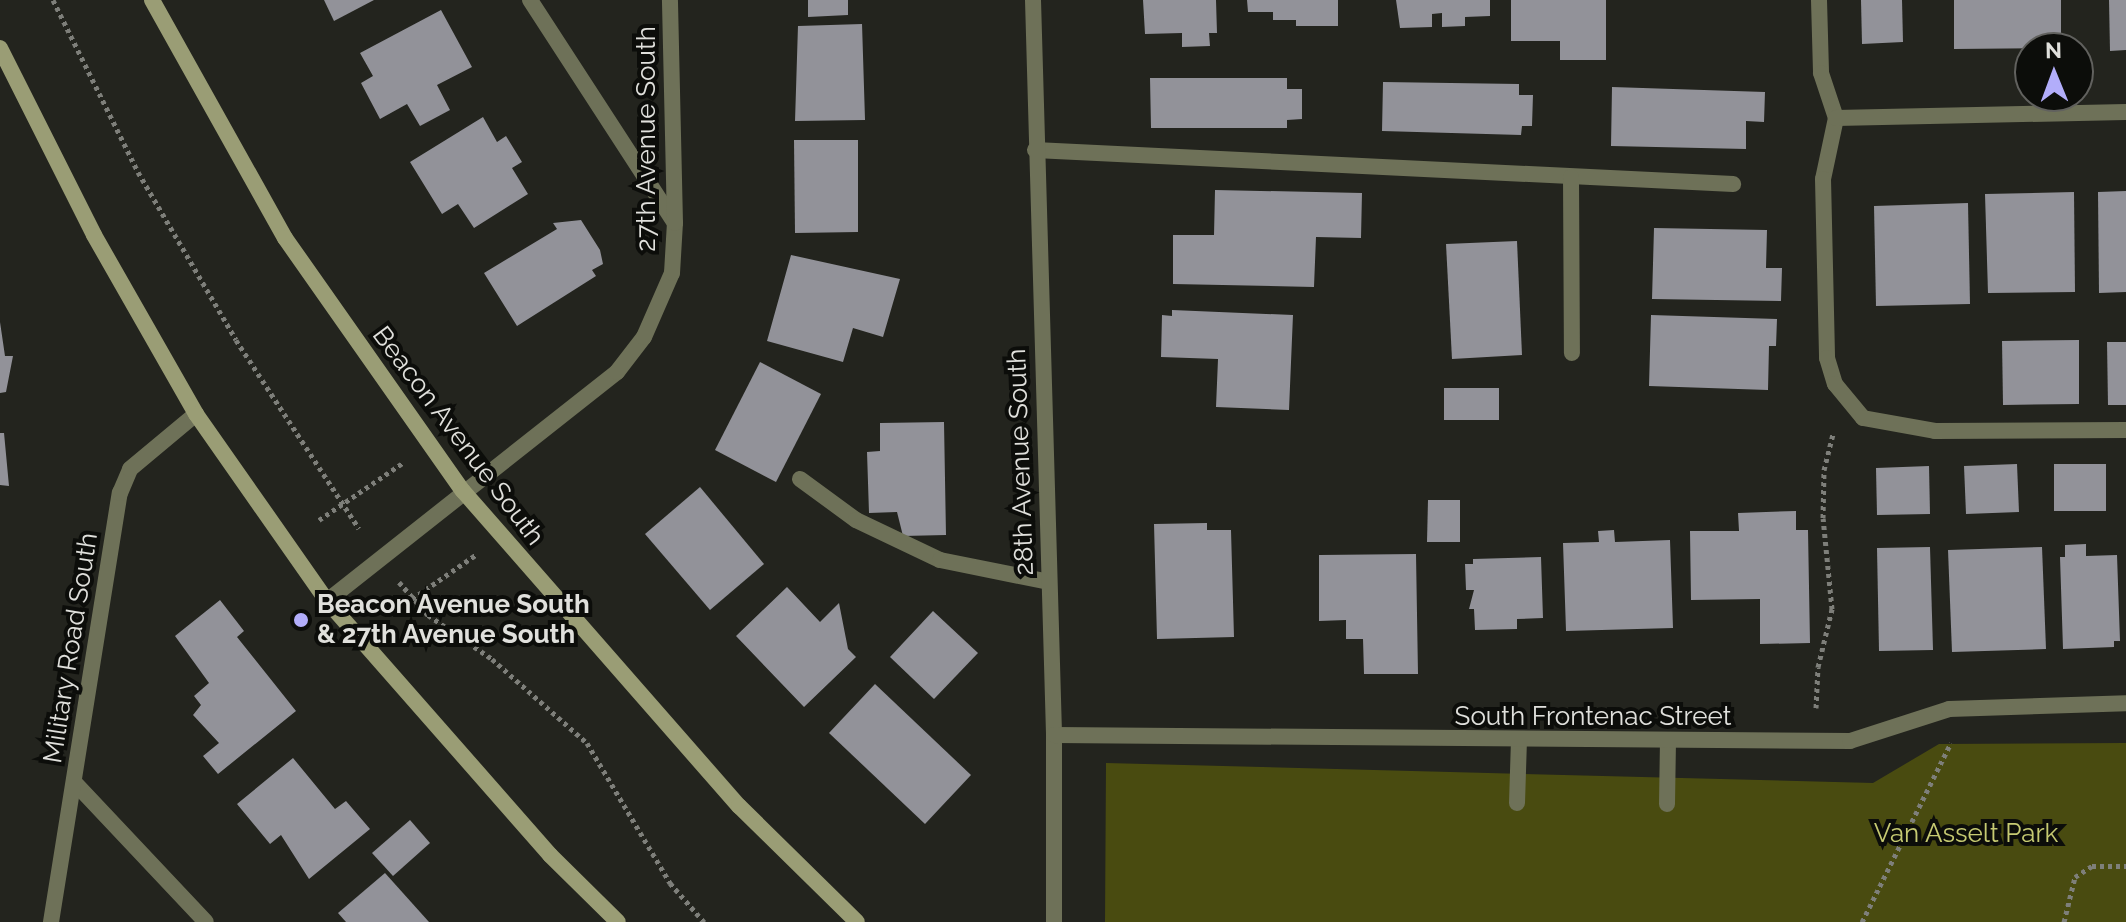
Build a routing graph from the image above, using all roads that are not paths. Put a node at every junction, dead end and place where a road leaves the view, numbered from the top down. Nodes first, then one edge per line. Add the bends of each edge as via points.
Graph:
1 (152, 0) edge
2 (530, 0) edge
3 (670, 0) edge
4 (1033, 0) edge
5 (1819, 0) edge
6 (0, 48) edge
7 (2126, 112) edge
8 (1836, 118) junction
9 (1035, 150) junction
10 (1571, 177) junction
11 (1733, 184) dead end
12 (675, 223) junction
13 (1572, 353) dead end
14 (196, 414) junction
15 (2126, 430) edge
16 (800, 479) dead end
17 (463, 491) junction
18 (1049, 582) junction
19 (327, 601) junction
20 (2126, 703) edge
21 (1054, 735) junction
22 (1519, 741) junction
23 (1668, 742) junction
24 (74, 782) junction
25 (1517, 803) dead end
26 (1667, 804) dead end
27 (51, 922) edge
28 (206, 922) edge
29 (618, 922) edge
30 (857, 922) edge
31 (1054, 922) edge

1 - 17 main road, Beacon Avenue South via 285,238
2 - 12 street
3 - 12 street, 27th Avenue South
4 - 9 street, 28th Avenue South
5 - 8 street via 1821,73
6 - 14 main road via 94,235
7 - 8 street
8 - 15 street via 1823,179 1825,325 1835,384 1863,418 1935,431
9 - 10 street
9 - 18 street, 28th Avenue South
10 - 11 street
10 - 13 street
12 - 17 street, 27th Avenue South via 672,273 662,304 617,372
14 - 19 main road
14 - 24 street, Military Road South via 151,446 130,469 120,493
16 - 18 street via 856,520 940,560
17 - 19 street, 27th Avenue South
17 - 30 main road, Beacon Avenue South via 739,806
18 - 21 street, 28th Avenue South
19 - 29 main road via 550,855
20 - 23 street, South Frontenac Street via 1949,709 1850,741
21 - 22 street, South Frontenac Street
21 - 31 street, 28th Avenue South
22 - 23 street, South Frontenac Street
22 - 25 street
23 - 26 street
24 - 27 street, Military Road South
24 - 28 street

